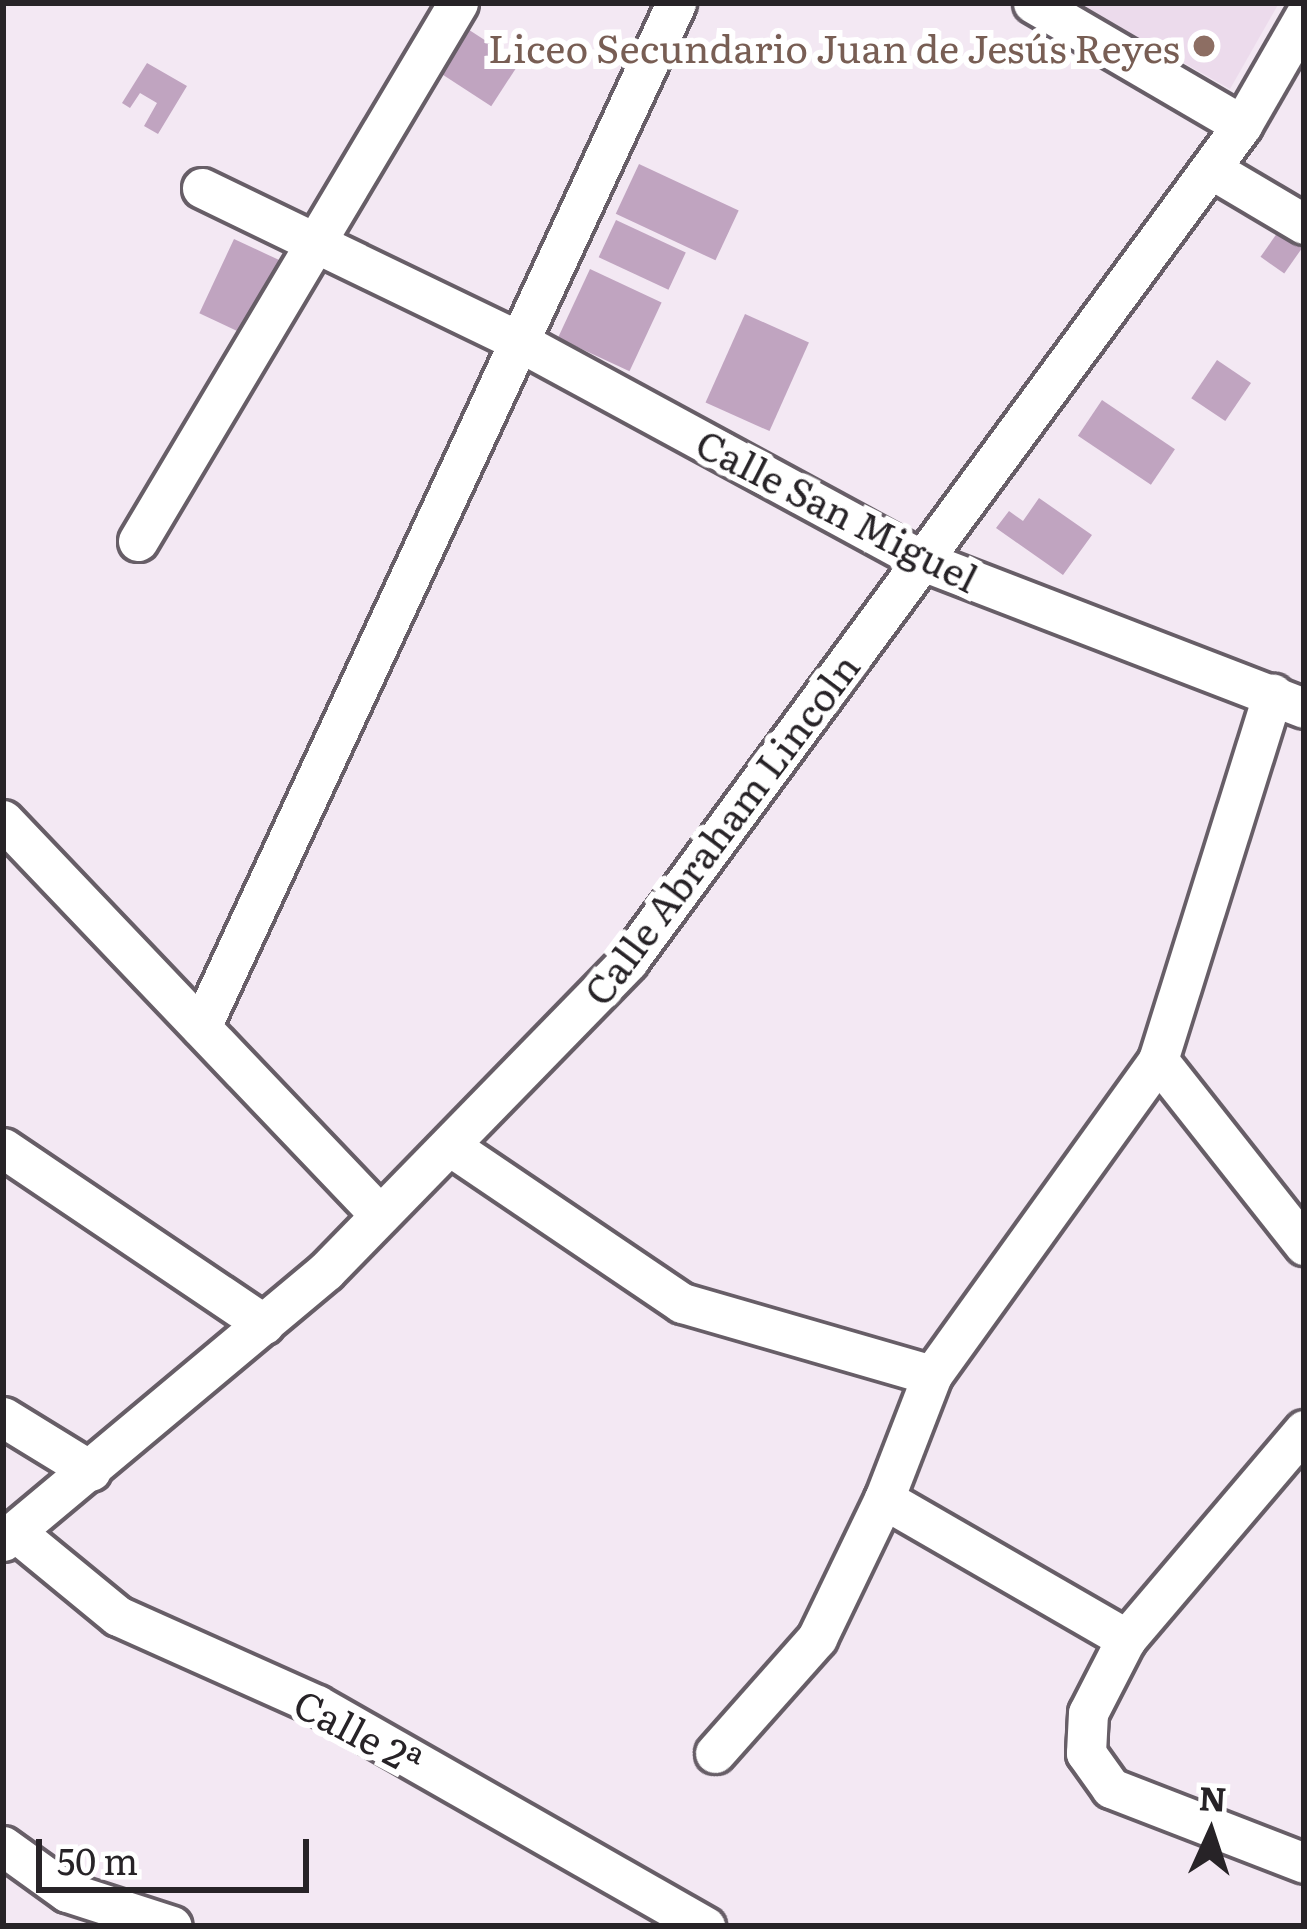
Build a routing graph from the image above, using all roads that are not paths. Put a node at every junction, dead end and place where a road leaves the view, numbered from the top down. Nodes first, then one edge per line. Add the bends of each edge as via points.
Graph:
1 (458, 3) edge
2 (676, 3) edge
3 (1033, 3) edge
4 (1304, 17) edge
5 (1242, 125) junction
6 (1210, 169) junction
7 (202, 188) dead end
8 (1304, 224) edge
9 (313, 244) junction
10 (516, 340) junction
11 (138, 541) dead end
12 (922, 561) junction
13 (1288, 701) edge
14 (3, 820) edge
15 (201, 1027) junction
16 (1158, 1060) junction
17 (450, 1146) junction
18 (3, 1148) edge
19 (380, 1216) junction
20 (1304, 1245) edge
21 (264, 1324) junction
22 (932, 1375) junction
23 (3, 1417) edge
24 (1304, 1430) edge
25 (92, 1471) junction
26 (884, 1499) junction
27 (10, 1538) edge
28 (1126, 1640) junction
29 (715, 1753) dead end
30 (3, 1846) edge
31 (1304, 1863) edge
32 (172, 1926) edge
33 (705, 1926) edge

1 - 9 street
2 - 10 street
3 - 5 street
4 - 5 street, Calle Abraham Lincoln
5 - 6 street, Calle Abraham Lincoln
6 - 8 street
6 - 12 street, Calle Abraham Lincoln
7 - 9 street, Calle San Miguel
9 - 10 street, Calle San Miguel
9 - 11 street
10 - 12 street, Calle San Miguel
10 - 15 street
12 - 13 street, Calle San Miguel
12 - 17 street, Calle Abraham Lincoln via 628,961
13 - 16 street
14 - 15 street
15 - 19 street
16 - 20 street
16 - 22 street
17 - 19 street, Calle Abraham Lincoln
17 - 22 street via 682,1303
18 - 21 street
19 - 21 street, Calle Abraham Lincoln
21 - 25 street, Calle Abraham Lincoln
22 - 26 street
23 - 25 street
24 - 28 street
25 - 27 street, Calle Abraham Lincoln
26 - 28 street
26 - 29 street via 818,1638
27 - 33 street, Calle 2ª via 118,1616 317,1705
28 - 31 street via 1088,1714 1086,1753 1111,1788
30 - 32 street via 67,1892

